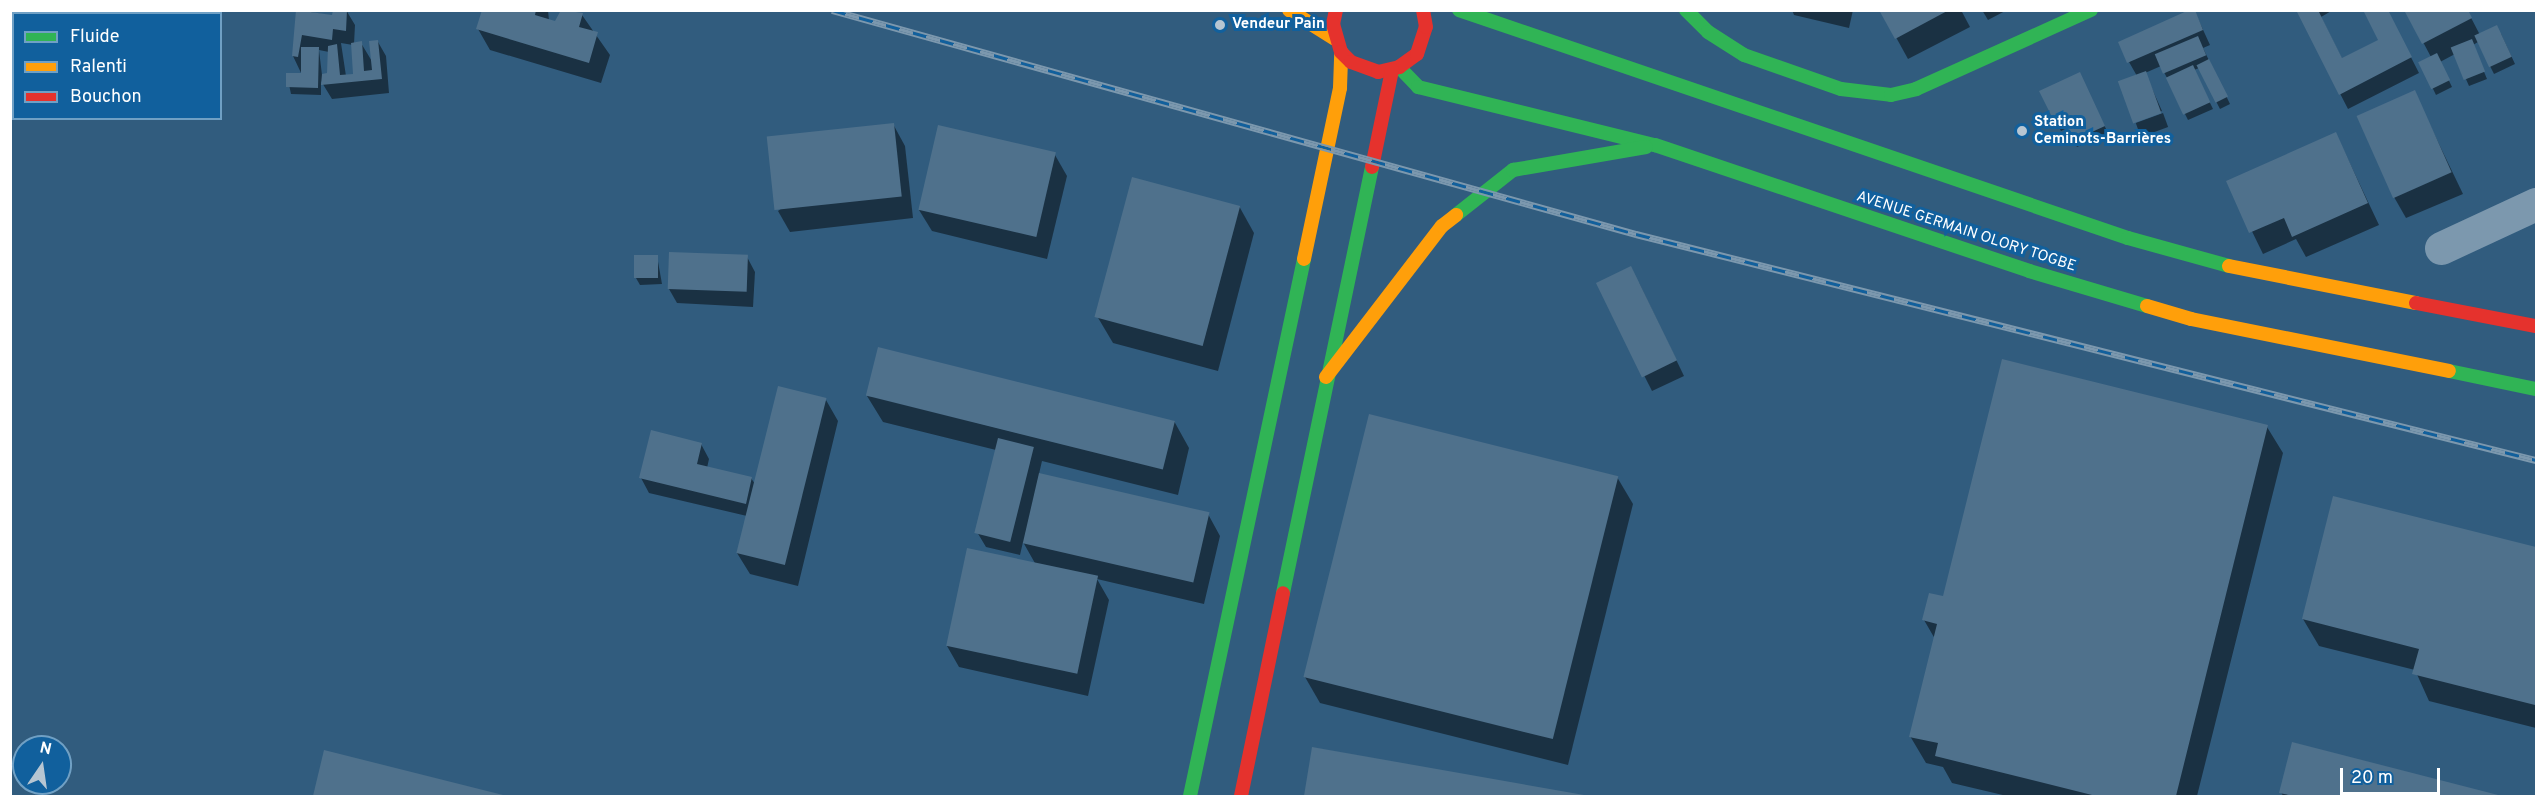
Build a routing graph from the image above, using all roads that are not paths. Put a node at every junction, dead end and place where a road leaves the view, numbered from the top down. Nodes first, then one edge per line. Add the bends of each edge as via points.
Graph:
1 (1289, 10) edge
2 (1336, 10) edge
3 (1423, 10) edge
4 (1459, 10) edge
5 (1686, 10) edge
6 (2091, 10) edge
7 (1338, 45) junction
8 (1396, 69) junction
9 (1655, 145) junction
10 (2536, 204) edge
11 (2441, 248) dead end
12 (2536, 326) edge
13 (1326, 376) junction
14 (2536, 389) edge
15 (1190, 796) edge
16 (1241, 796) edge

1 - 7 main road
2 - 7 main road
3 - 8 main road via 1423,42 1416,54
4 - 12 main road via 2128,238 2222,265
5 - 6 main road via 1707,32 1744,55 1777,69 1861,93 1891,95 1916,89
7 - 8 main road via 1364,69
7 - 15 main road via 1340,88
8 - 9 main road, AVENUE GERMAIN OLORY TOGBE via 1425,89
8 - 13 main road
9 - 13 main road via 1513,170 1442,226
9 - 14 main road, AVENUE GERMAIN OLORY TOGBE via 2029,271 2191,319
10 - 11 street
13 - 16 main road

